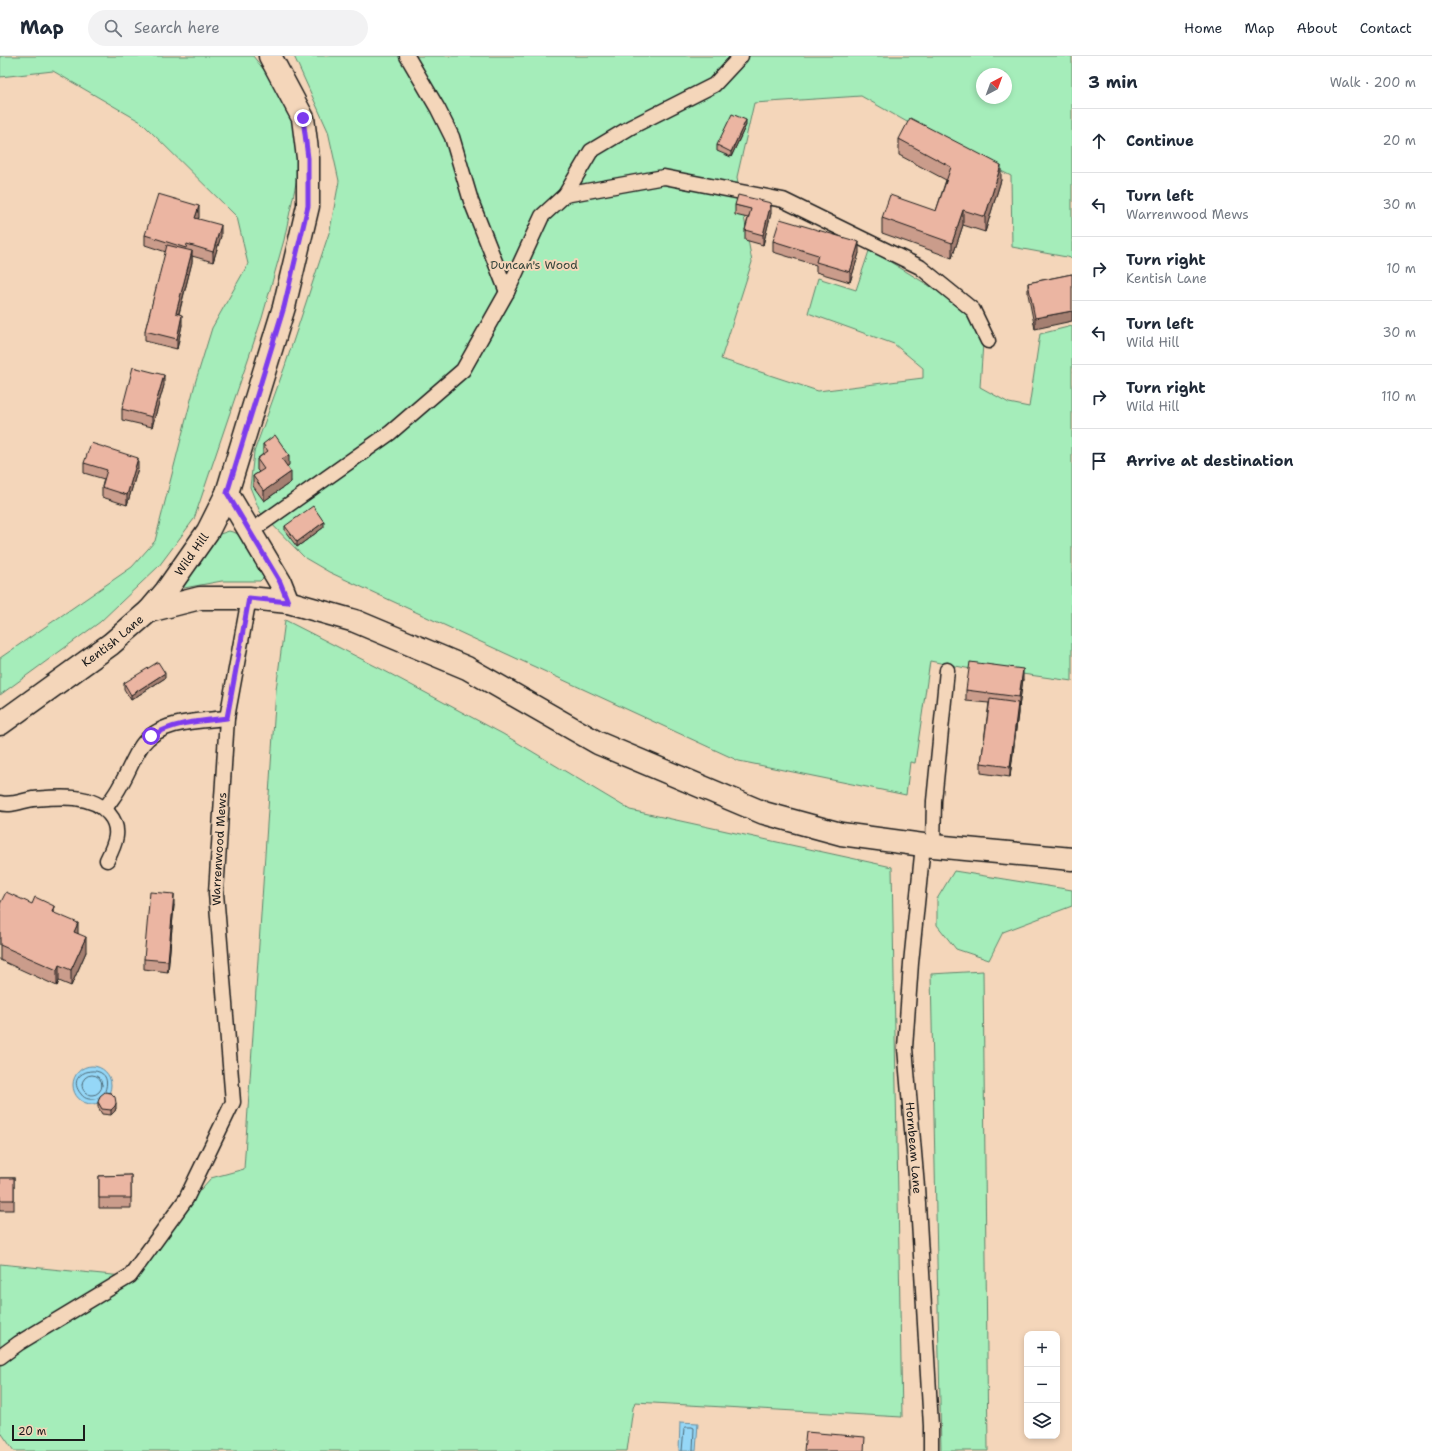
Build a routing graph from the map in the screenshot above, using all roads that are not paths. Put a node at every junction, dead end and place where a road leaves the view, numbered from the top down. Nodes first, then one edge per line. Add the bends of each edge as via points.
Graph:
1 (270, 56) edge
2 (407, 56) edge
3 (741, 56) edge
4 (565, 195) junction
5 (507, 292) junction
6 (988, 341) dead end
7 (227, 493) junction
8 (250, 532) junction
9 (249, 598) junction
10 (288, 602) junction
11 (149, 611) junction
12 (947, 670) dead end
13 (227, 718) junction
14 (0, 724) edge
15 (0, 803) edge
16 (105, 809) junction
17 (928, 846) junction
18 (1072, 859) edge
19 (107, 860) dead end
20 (0, 1357) edge
21 (931, 1451) edge

1 - 7 main road, Wild Hill via 303,118 308,158 308,206 284,307
2 - 5 lane via 452,137 471,202
3 - 4 lane via 714,85 631,126 590,151
4 - 5 lane via 542,216
4 - 6 lane via 664,177 783,200 920,267 973,310
5 - 8 lane via 463,370 390,433
7 - 8 main road
7 - 11 main road, Wild Hill via 208,531
8 - 10 main road via 280,582
9 - 10 main road, Kentish Lane
9 - 11 main road, Kentish Lane via 200,598
9 - 13 lane, Warrenwood Mews
10 - 17 main road, Kentish Lane via 355,621 467,668 598,743 764,813 841,834
11 - 14 main road, Kentish Lane via 111,644
12 - 17 lane, Hornbeam Lane
13 - 16 lane via 181,723 151,736 142,745
13 - 20 lane, Warrenwood Mews via 216,893 233,1102 186,1199 130,1276
15 - 16 lane via 8,805 32,799 76,797
16 - 19 lane via 115,822 116,839
17 - 18 main road, Kentish Lane
17 - 21 lane, Hornbeam Lane via 911,963 905,1048 917,1187

